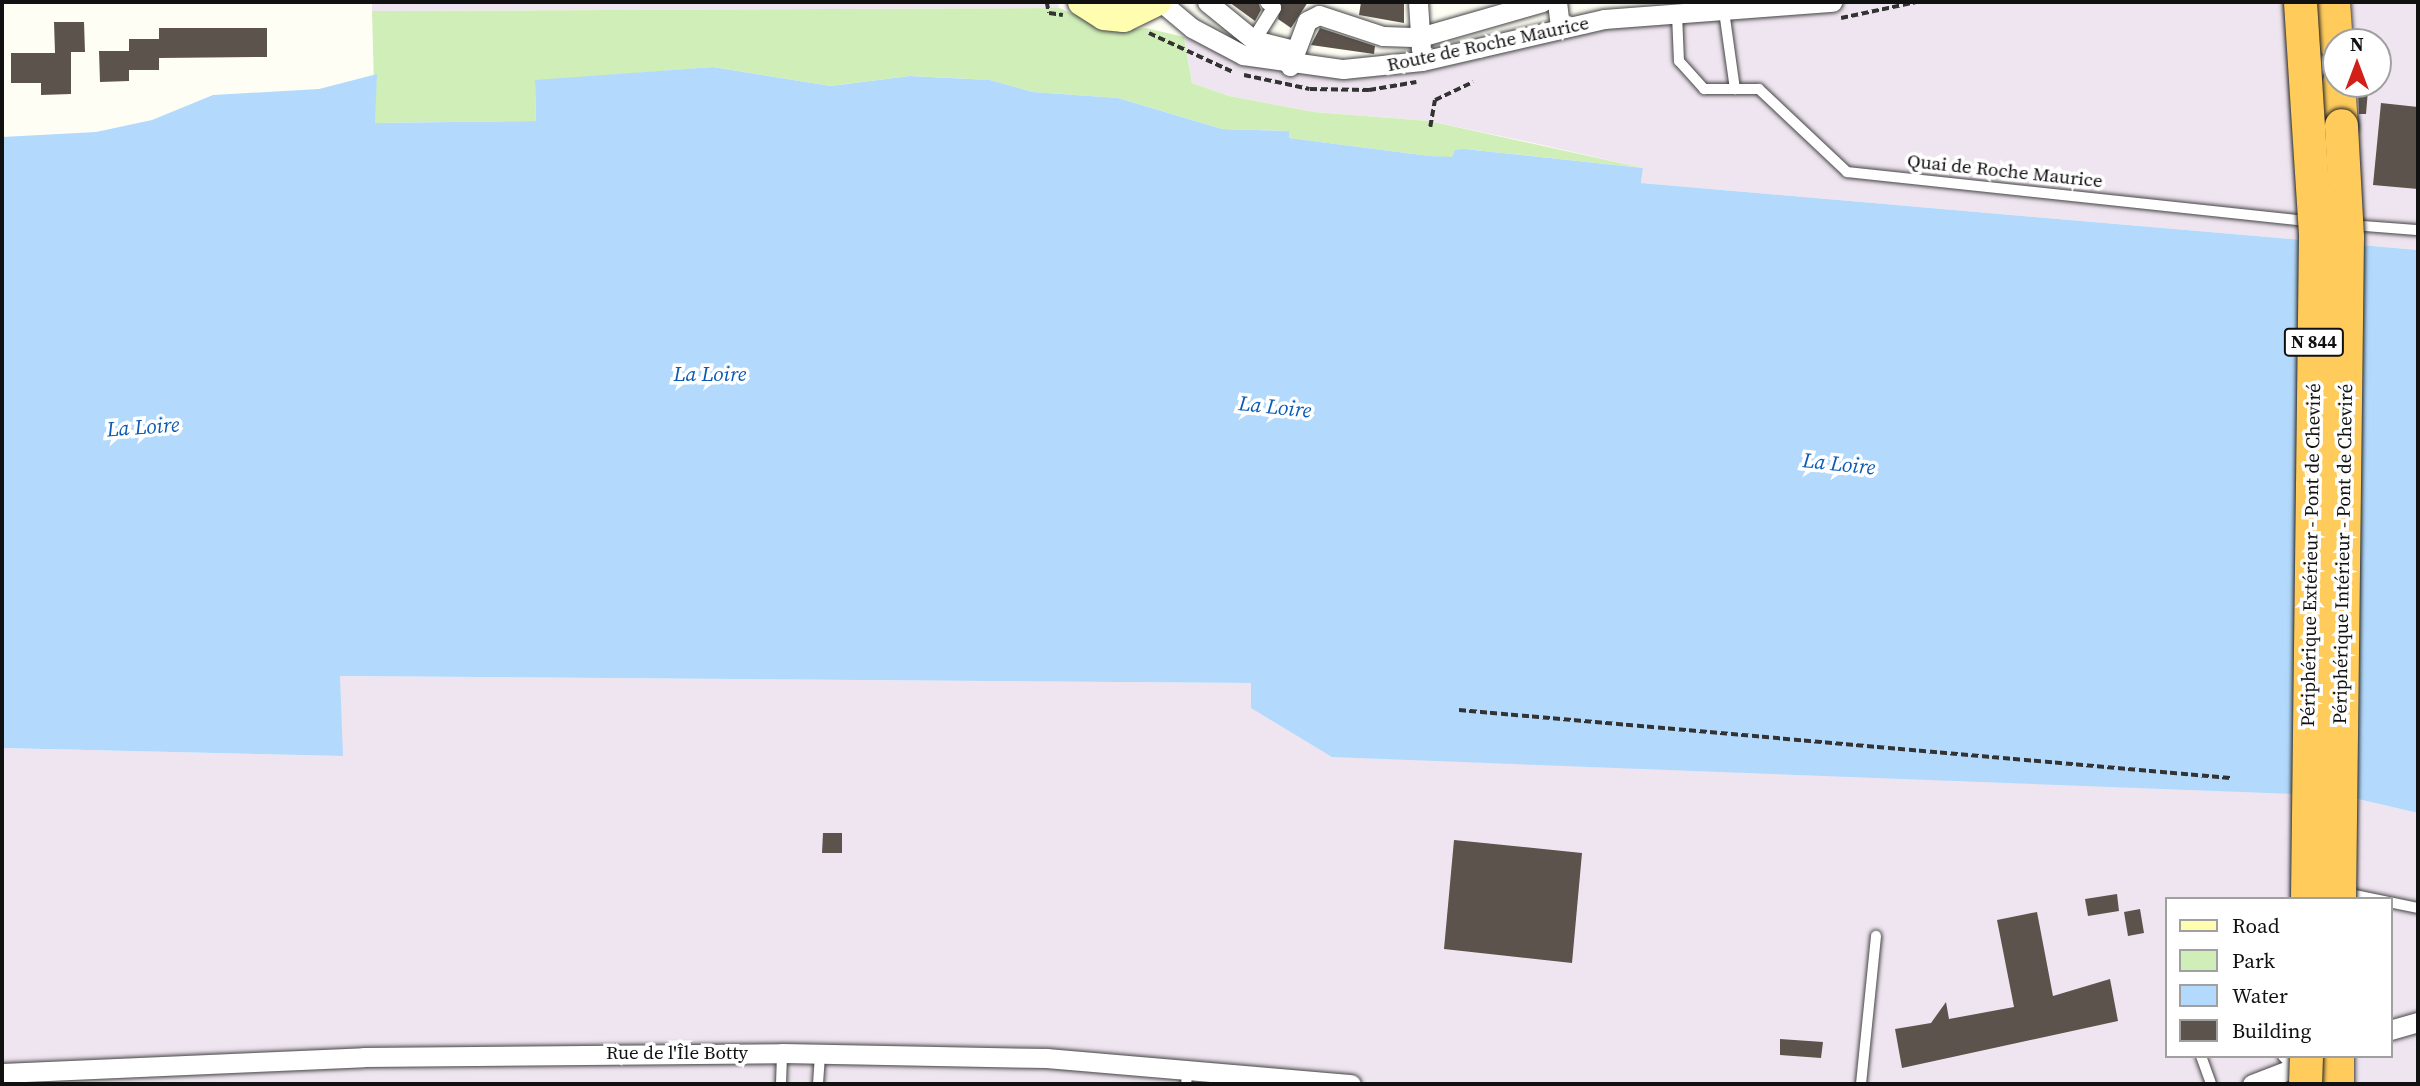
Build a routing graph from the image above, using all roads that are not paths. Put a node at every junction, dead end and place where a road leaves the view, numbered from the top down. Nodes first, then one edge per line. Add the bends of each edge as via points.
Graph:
1 (1082, 2) edge
2 (1159, 2) edge
3 (1207, 2) edge
4 (1267, 2) edge
5 (1418, 2) edge
6 (1542, 2) edge
7 (1557, 2) edge
8 (1832, 2) edge
9 (2300, 2) edge
10 (2333, 2) edge
11 (1724, 11) junction
12 (1677, 14) junction
13 (1560, 28) junction
14 (2335, 28) edge
15 (1420, 37) junction
16 (1254, 40) junction
17 (1292, 58) junction
18 (1422, 61) junction
19 (1735, 89) junction
20 (2339, 98) edge
21 (2324, 223) dead end
22 (2337, 224) dead end
23 (2418, 230) edge
24 (2307, 897) edge
25 (2315, 897) edge
26 (2339, 897) edge
27 (2381, 897) edge
28 (2392, 900) edge
29 (2418, 908) edge
30 (1876, 936) dead end
31 (2418, 1021) edge
32 (2392, 1029) edge
33 (782, 1053) junction
34 (820, 1053) junction
35 (2202, 1058) edge
36 (2317, 1058) edge
37 (2337, 1058) edge
38 (2297, 1066) edge
39 (2, 1073) edge
40 (1187, 1077) edge
41 (781, 1084) edge
42 (818, 1084) edge
43 (1351, 1084) edge
44 (1861, 1084) edge
45 (2211, 1084) edge
46 (2252, 1084) edge
47 (2337, 1084) edge

1 - 2 main road via 1104,16 1124,18
2 - 17 street, Route de Roche Maurice via 1217,45
3 - 16 street, Route de Roche Maurice
4 - 16 street via 1275,8
5 - 15 street
6 - 15 street
7 - 13 street
8 - 11 street, Route de Roche Maurice
9 - 24 highway, Périphérique Extérieur - Pont de Cheviré / N 844, bridge via 2315,235
10 - 14 highway
11 - 12 street, Route de Roche Maurice
11 - 19 lane
12 - 13 street, Route de Roche Maurice
12 - 19 lane, Quai de Roche Maurice via 1679,61 1704,89
13 - 18 street, Route de Roche Maurice
15 - 17 street via 1383,36 1319,15 1307,21
15 - 18 street
16 - 17 street, Route de Roche Maurice
17 - 18 street, Route de Roche Maurice via 1382,69
19 - 21 lane, Quai de Roche Maurice via 1759,89 1847,172
20 - 26 highway, Périphérique Intérieur - Pont de Cheviré / N 844, bridge via 2347,237
22 - 23 lane
25 - 27 lane via 2367,893
28 - 29 lane
30 - 44 lane
31 - 32 street
33 - 34 street, Rue de l'Île Botty
33 - 39 street, Rue de l'Île Botty via 401,1056
33 - 41 lane
34 - 40 street, Rue de l'Île Botty
34 - 42 lane
35 - 45 lane
36 - 38 street
37 - 47 highway
38 - 46 street
40 - 43 street, Rue de l'Île Botty

